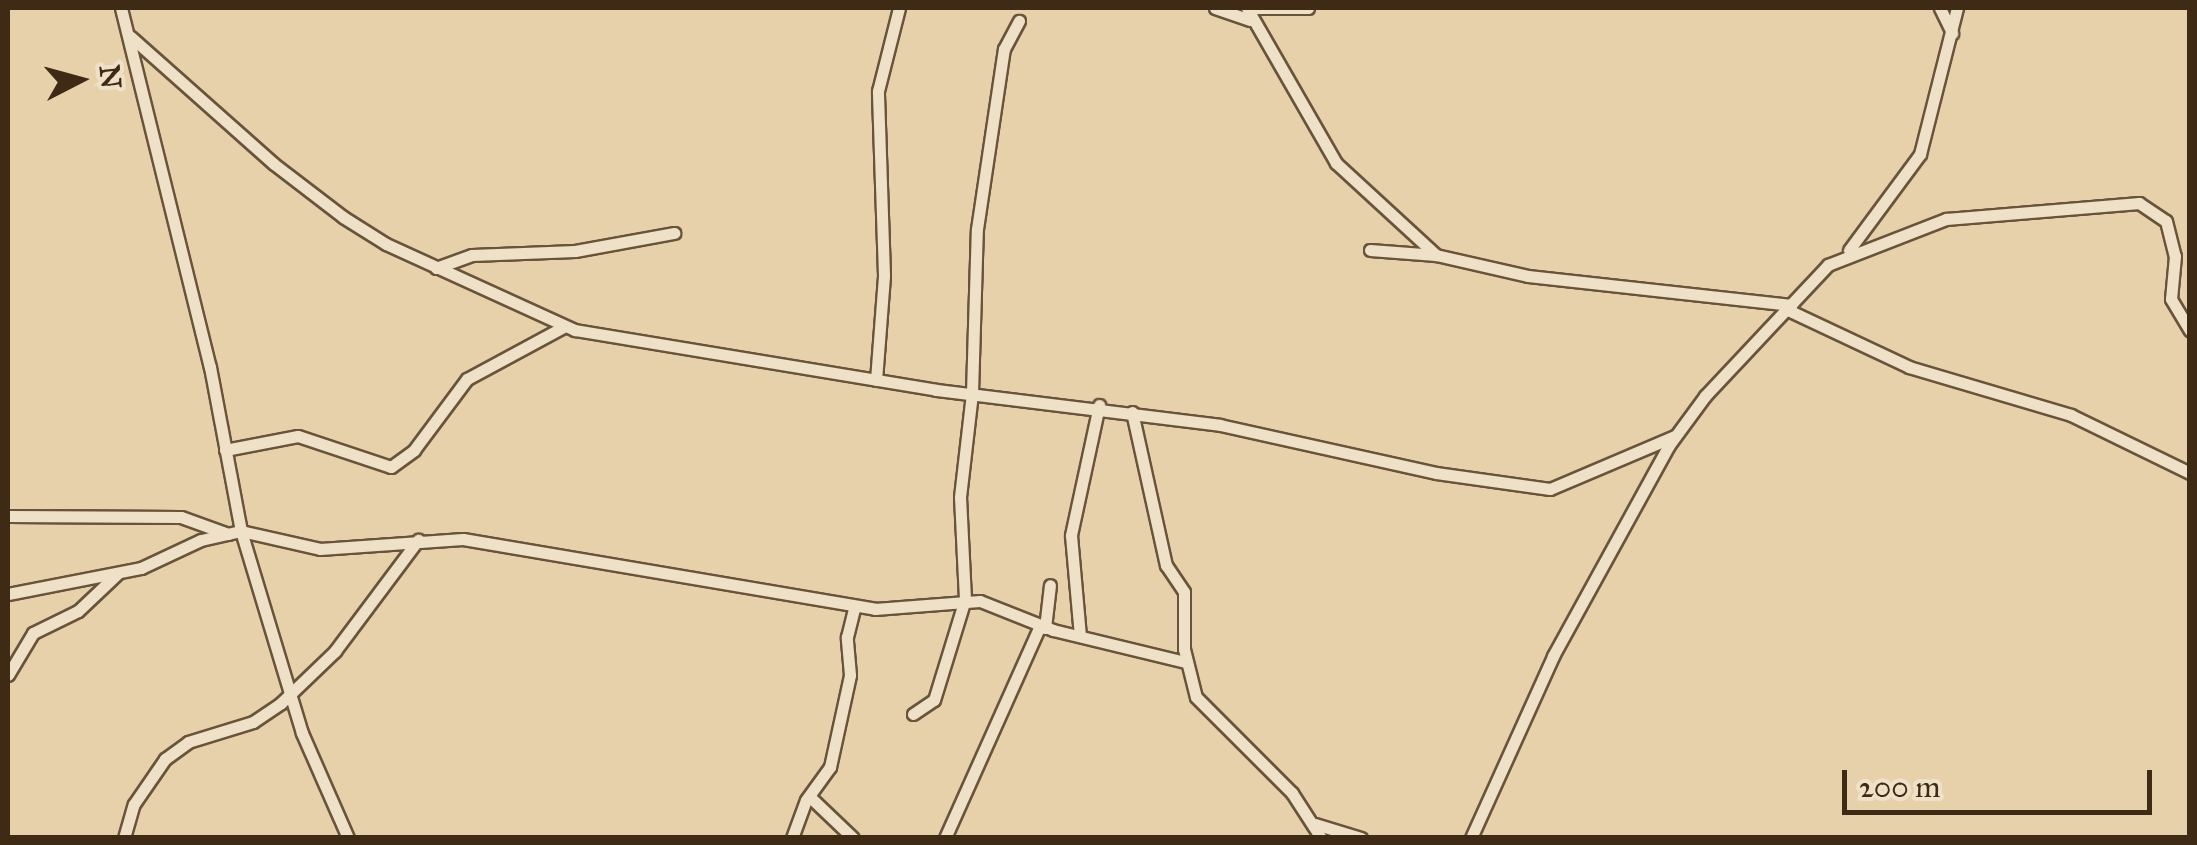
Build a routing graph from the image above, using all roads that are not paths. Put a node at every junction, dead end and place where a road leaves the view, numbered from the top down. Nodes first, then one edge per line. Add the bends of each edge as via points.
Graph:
1 (121, 8) edge
2 (899, 8) edge
3 (1216, 8) edge
4 (1308, 8) edge
5 (1940, 8) edge
6 (1957, 8) edge
7 (1249, 12) edge
8 (1019, 22) dead end
9 (1952, 33) junction
10 (132, 37) junction
11 (674, 233) dead end
12 (1370, 250) dead end
13 (1846, 254) junction
14 (1436, 255) junction
15 (436, 268) junction
16 (1789, 307) junction
17 (564, 326) junction
18 (2190, 331) edge
19 (876, 380) junction
20 (972, 393) junction
21 (1098, 405) junction
22 (1132, 412) junction
23 (1675, 436) junction
24 (225, 450) junction
25 (2190, 474) edge
26 (8, 516) edge
27 (234, 532) junction
28 (418, 540) junction
29 (118, 573) junction
30 (1050, 584) dead end
31 (8, 594) edge
32 (964, 599) junction
33 (855, 606) junction
34 (1043, 627) junction
35 (1080, 636) junction
36 (1185, 662) junction
37 (8, 675) edge
38 (290, 695) junction
39 (914, 714) dead end
40 (810, 797) junction
41 (1315, 824) junction
42 (124, 838) edge
43 (348, 838) edge
44 (792, 838) edge
45 (853, 838) edge
46 (945, 838) edge
47 (1322, 838) edge
48 (1360, 838) edge
49 (1472, 838) edge

1 - 10 street
2 - 19 street via 878,91 884,254
3 - 7 street
4 - 7 street
5 - 9 street
6 - 9 street
7 - 14 street via 1336,164
8 - 20 street via 1004,49 978,229
9 - 13 street via 1920,154
10 - 15 street via 313,196
10 - 24 street
11 - 15 street via 575,251 472,255
12 - 14 street
13 - 16 street
13 - 18 street via 1946,219 2139,204 2166,220 2175,256 2172,299
14 - 16 street via 1528,276
15 - 17 street
16 - 23 street
16 - 25 street via 1909,367 2072,415
17 - 19 street
17 - 24 street via 468,379 414,450 391,467 298,436
19 - 20 street
20 - 21 street
20 - 32 street via 960,498
21 - 22 street
21 - 35 street via 1071,535
22 - 23 street via 1220,424 1436,473 1550,488
22 - 36 street via 1166,564 1185,594
23 - 49 street via 1553,656
24 - 27 street
26 - 27 street via 181,517
27 - 28 street via 320,549
27 - 29 street
27 - 38 street
28 - 33 street via 508,543
28 - 38 street via 335,651
29 - 31 street
29 - 37 street via 78,611 32,633
30 - 34 street
32 - 33 street via 892,609
32 - 34 street
32 - 39 street via 934,700
33 - 40 street via 847,637 850,675 830,767
34 - 35 street
34 - 46 street
35 - 36 street
36 - 41 street via 1210,716 1292,793
38 - 42 street via 252,722 188,742 166,759 134,804
38 - 43 street
40 - 44 street
40 - 45 street
41 - 47 street
41 - 48 street

